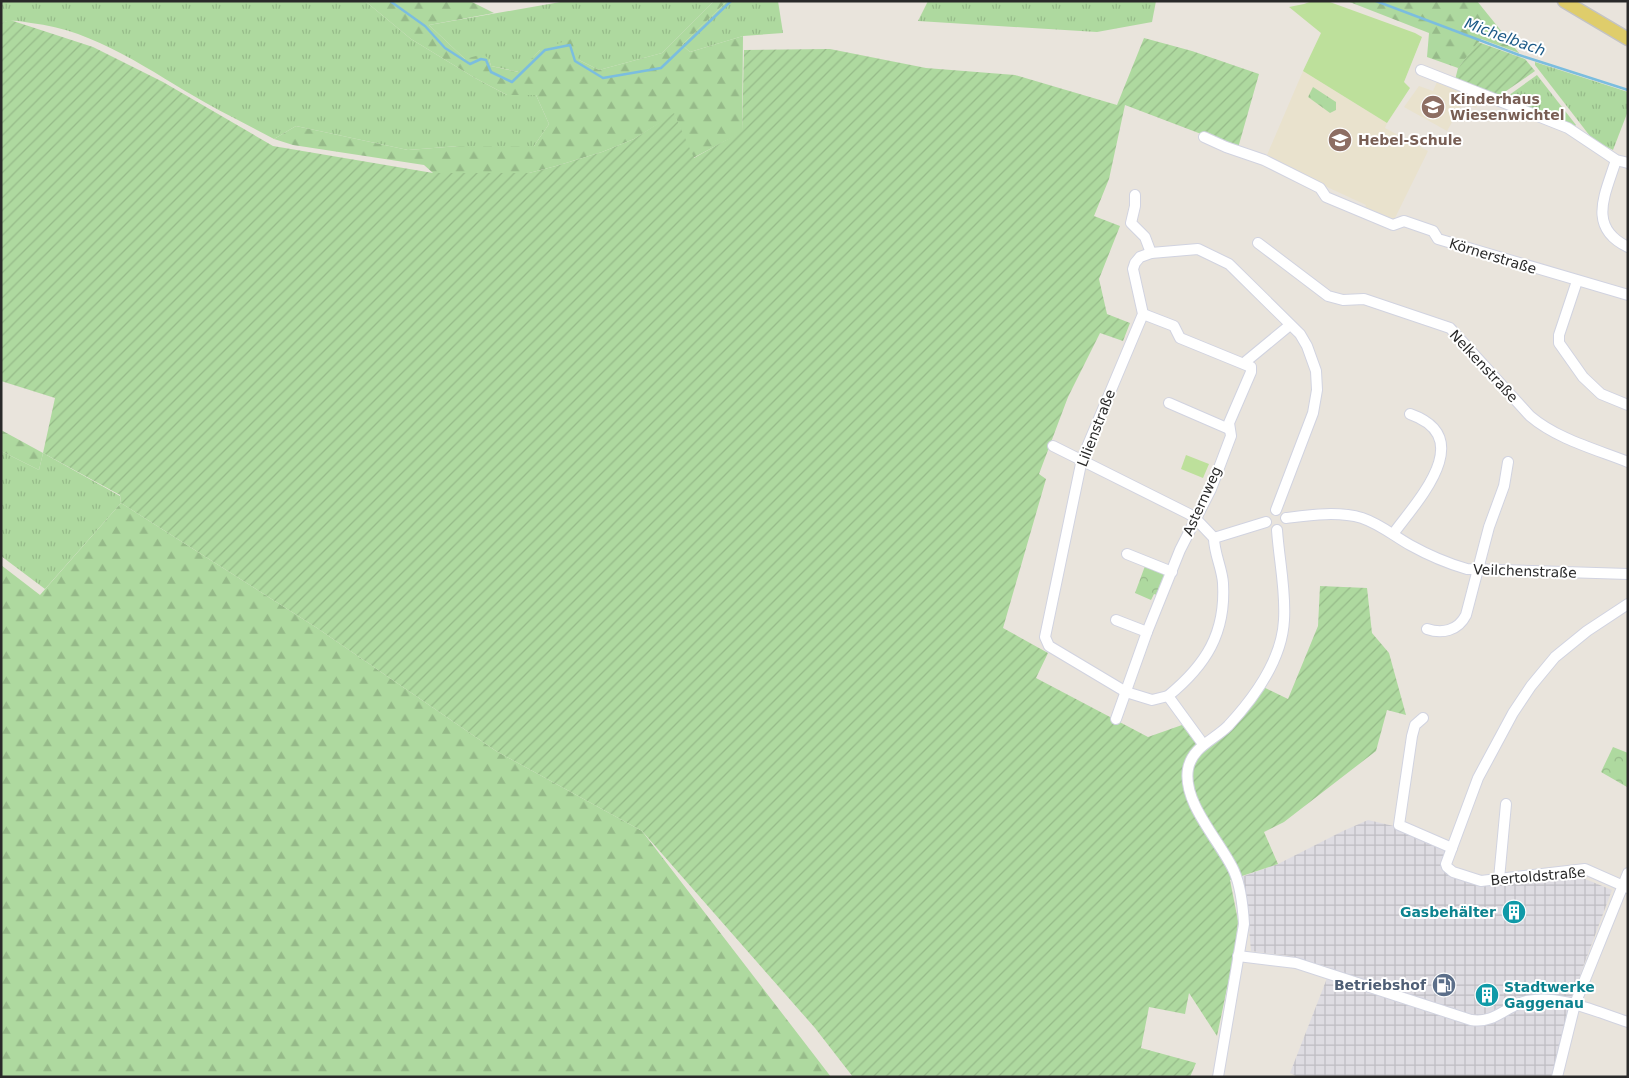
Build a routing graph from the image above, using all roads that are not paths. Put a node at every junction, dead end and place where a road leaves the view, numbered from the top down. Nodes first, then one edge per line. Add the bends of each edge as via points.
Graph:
1 (1564, 1) edge
2 (1628, 39) edge
3 (1421, 70) dead end
4 (1204, 137) dead end
5 (1616, 160) junction
6 (1628, 163) edge
7 (1135, 195) dead end
8 (1258, 243) dead end
9 (1628, 246) edge
10 (1151, 253) junction
11 (1577, 281) junction
12 (1628, 295) edge
13 (1143, 314) junction
14 (1290, 325) junction
15 (1244, 364) junction
16 (1169, 403) dead end
17 (1628, 405) edge
18 (1410, 414) dead end
19 (1229, 429) junction
20 (1053, 446) dead end
21 (1082, 459) junction
22 (1508, 462) dead end
23 (1628, 462) edge
24 (1276, 510) junction
25 (1195, 518) junction
26 (1286, 518) junction
27 (1266, 522) junction
28 (1277, 530) junction
29 (1394, 534) junction
30 (1214, 538) junction
31 (1127, 554) dead end
32 (1479, 569) junction
33 (1172, 572) junction
34 (1628, 574) edge
35 (1628, 604) edge
36 (1116, 620) dead end
37 (1427, 629) dead end
38 (1147, 632) junction
39 (1126, 692) junction
40 (1168, 696) junction
41 (1423, 718) dead end
42 (1116, 719) dead end
43 (1203, 744) junction
44 (1506, 804) dead end
45 (1452, 848) junction
46 (1628, 873) edge
47 (1499, 879) junction
48 (1625, 887) edge
49 (1238, 956) junction
50 (1575, 1004) junction
51 (1628, 1022) edge
52 (1218, 1077) edge
53 (1557, 1077) edge

1 - 2 main road
3 - 5 street via 1568,128
4 - 11 street, Körnerstraße via 1264,160 1320,188 1326,197 1394,225 1404,221 1433,231 1438,239
5 - 6 street
5 - 9 street via 1601,206 1601,218 1615,240
7 - 10 street via 1131,223 1145,237
8 - 23 street, Nelkenstraße via 1328,296 1343,300 1364,299 1450,328 1539,423
10 - 13 street via 1140,257 1134,269
10 - 14 street via 1198,249 1229,264
11 - 12 street, Körnerstraße
11 - 17 street via 1559,343 1583,377 1601,394
13 - 15 street via 1174,326 1180,338
13 - 21 street, Lilienstraße
14 - 15 street
14 - 24 street via 1307,346 1316,371 1317,390 1313,413
15 - 19 street, Asternweg via 1251,367 1251,372
16 - 19 street
18 - 29 street via 1423,419 1436,433 1441,461 1430,483
19 - 25 street, Asternweg via 1231,436 1211,489
20 - 21 street
21 - 25 street
21 - 39 street, Lilienstraße via 1045,637 1049,646
22 - 32 street
24 - 26 street
24 - 27 street via 1270,511
25 - 30 street
25 - 33 street, Asternweg
26 - 28 street via 1284,526
26 - 29 street, Veilchenstraße via 1324,514 1362,518
27 - 28 street
27 - 30 street
28 - 43 street via 1284,601 1284,623 1278,651 1264,680 1244,707 1226,727
29 - 32 street, Veilchenstraße via 1444,562 1466,569
30 - 40 street via 1223,582 1220,625 1205,659 1192,676
31 - 33 street
32 - 34 street, Veilchenstraße
32 - 37 street via 1460,625 1441,632
33 - 38 street, Asternweg
35 - 45 street via 1555,657 1531,686 1478,778
36 - 38 street
38 - 39 street, Asternweg
39 - 40 street via 1152,700
39 - 42 street, Asternweg
40 - 43 street
41 - 45 street via 1415,725 1399,825
43 - 49 street via 1188,768 1188,784 1193,800 1235,872 1244,924
44 - 47 street
45 - 47 street, Bertoldstraße via 1447,859 1447,867 1452,872 1473,880
46 - 48 street
47 - 48 street, Bertoldstraße via 1585,869
48 - 50 street
49 - 50 street via 1296,963 1481,1022 1527,1001 1556,1000
49 - 52 street
50 - 51 street
50 - 53 street

